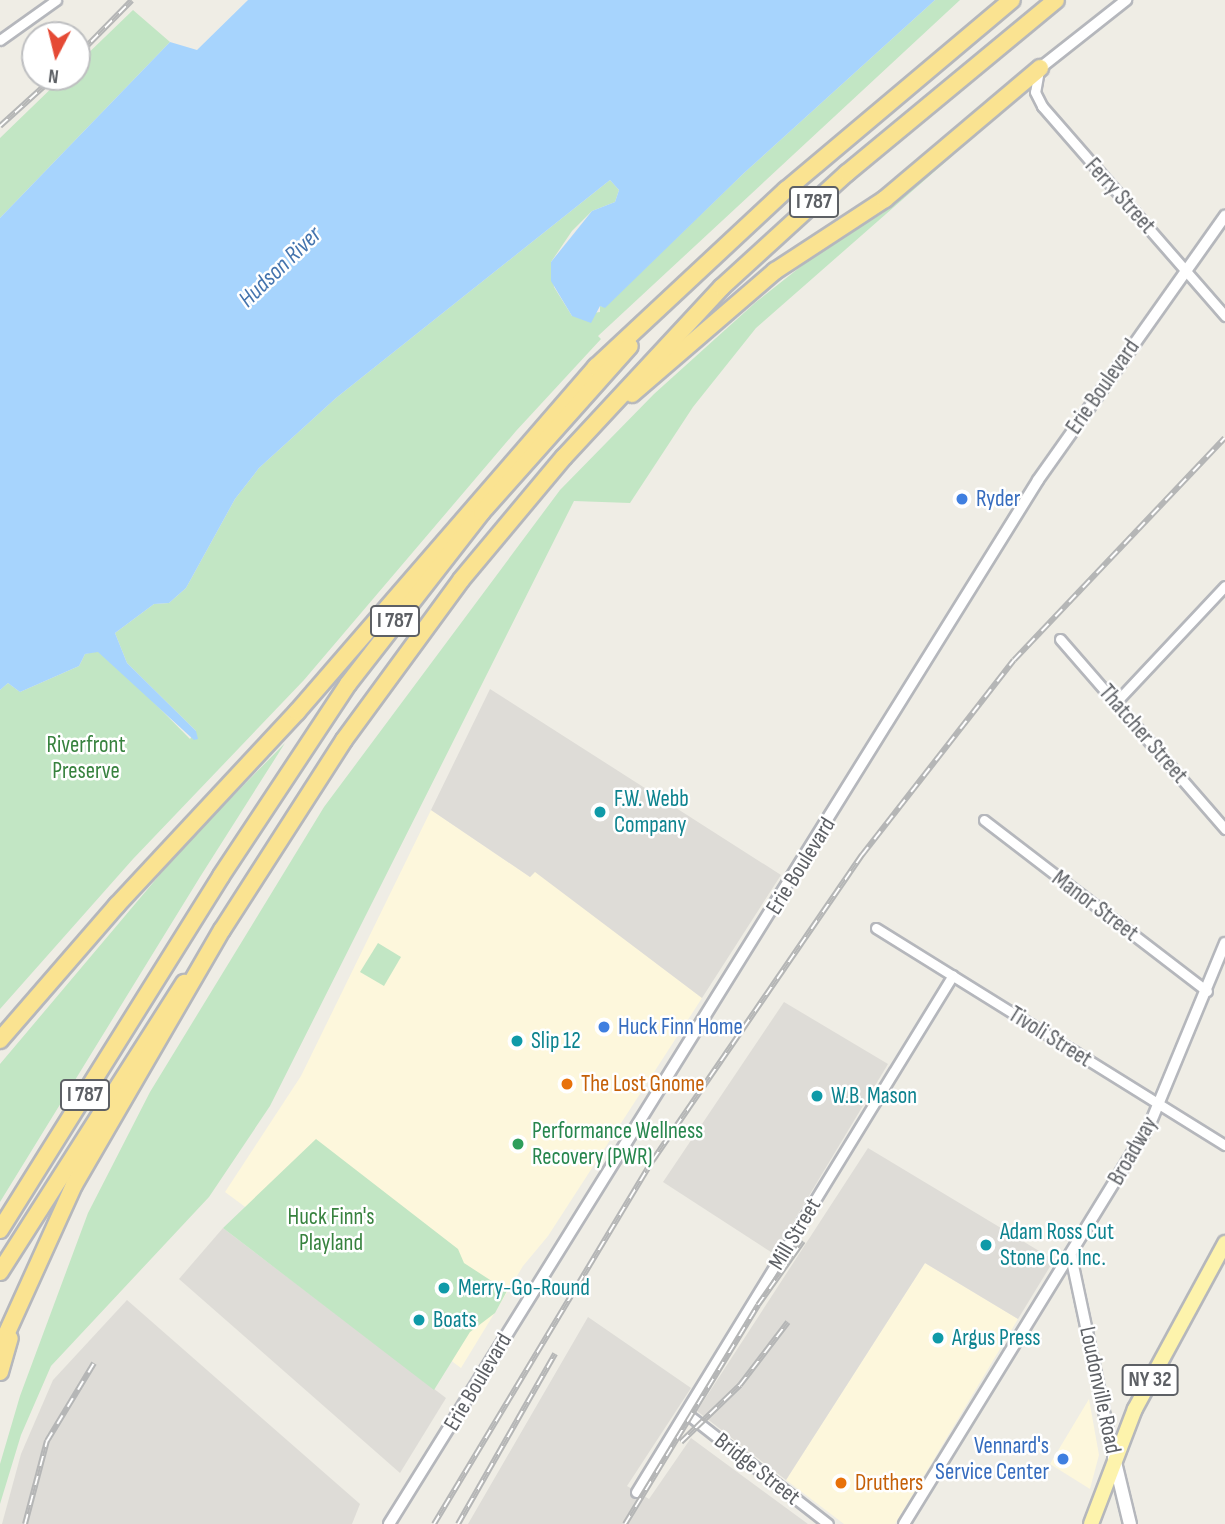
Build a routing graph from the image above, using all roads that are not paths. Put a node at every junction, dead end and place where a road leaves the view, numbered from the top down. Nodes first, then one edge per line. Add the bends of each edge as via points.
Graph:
1 (56, 0) edge
2 (1012, 0) edge
3 (1056, 0) edge
4 (1126, 0) edge
5 (0, 40) edge
6 (1040, 68) junction
7 (1225, 216) edge
8 (1186, 271) junction
9 (657, 311) junction
10 (1225, 316) edge
11 (592, 425) junction
12 (1225, 586) edge
13 (1060, 639) dead end
14 (1116, 702) junction
15 (984, 820) dead end
16 (1225, 829) edge
17 (876, 928) dead end
18 (222, 930) junction
19 (1225, 943) edge
20 (953, 975) junction
21 (1207, 991) junction
22 (0, 1040) edge
23 (1159, 1106) junction
24 (1225, 1144) edge
25 (0, 1230) edge
26 (1225, 1243) edge
27 (1071, 1256) junction
28 (0, 1272) edge
29 (17, 1311) junction
30 (0, 1348) edge
31 (0, 1372) edge
32 (686, 1413) junction
33 (1114, 1458) junction
34 (636, 1492) dead end
35 (389, 1524) edge
36 (828, 1524) edge
37 (904, 1524) edge
38 (1091, 1524) edge
39 (1130, 1524) edge

1 - 5 street
2 - 9 highway, I 787 via 786,190
3 - 11 highway, I 787 via 765,247
4 - 6 street
6 - 8 street, Ferry Street via 1035,92 1042,106
6 - 11 highway via 908,182 775,271
7 - 8 street, Erie Boulevard
8 - 10 street, Ferry Street
8 - 35 street, Erie Boulevard via 1038,481
9 - 22 highway via 614,348 551,416 296,712 110,912
9 - 25 highway, I 787 via 469,528 348,684 227,867
11 - 18 highway, I 787 via 413,644 344,740
12 - 14 street
13 - 14 street, Thatcher Street
14 - 16 street, Thatcher Street
15 - 21 street, Manor Street
17 - 20 street, Tivoli Street
18 - 28 highway, I 787 via 167,1007
18 - 29 highway via 74,1185
19 - 21 street, Broadway
20 - 23 street, Tivoli Street
20 - 32 street, Mill Street
21 - 23 street, Broadway
23 - 24 street, Tivoli Street
23 - 27 street, Broadway
26 - 33 main road, NY 32 via 1135,1409
27 - 33 street, Loudonville Road
27 - 37 street, Broadway
29 - 30 highway
29 - 31 highway
32 - 34 street, Mill Street
32 - 36 street, Bridge Street
33 - 38 main road, NY 32
33 - 39 main road, Loudonville Road

